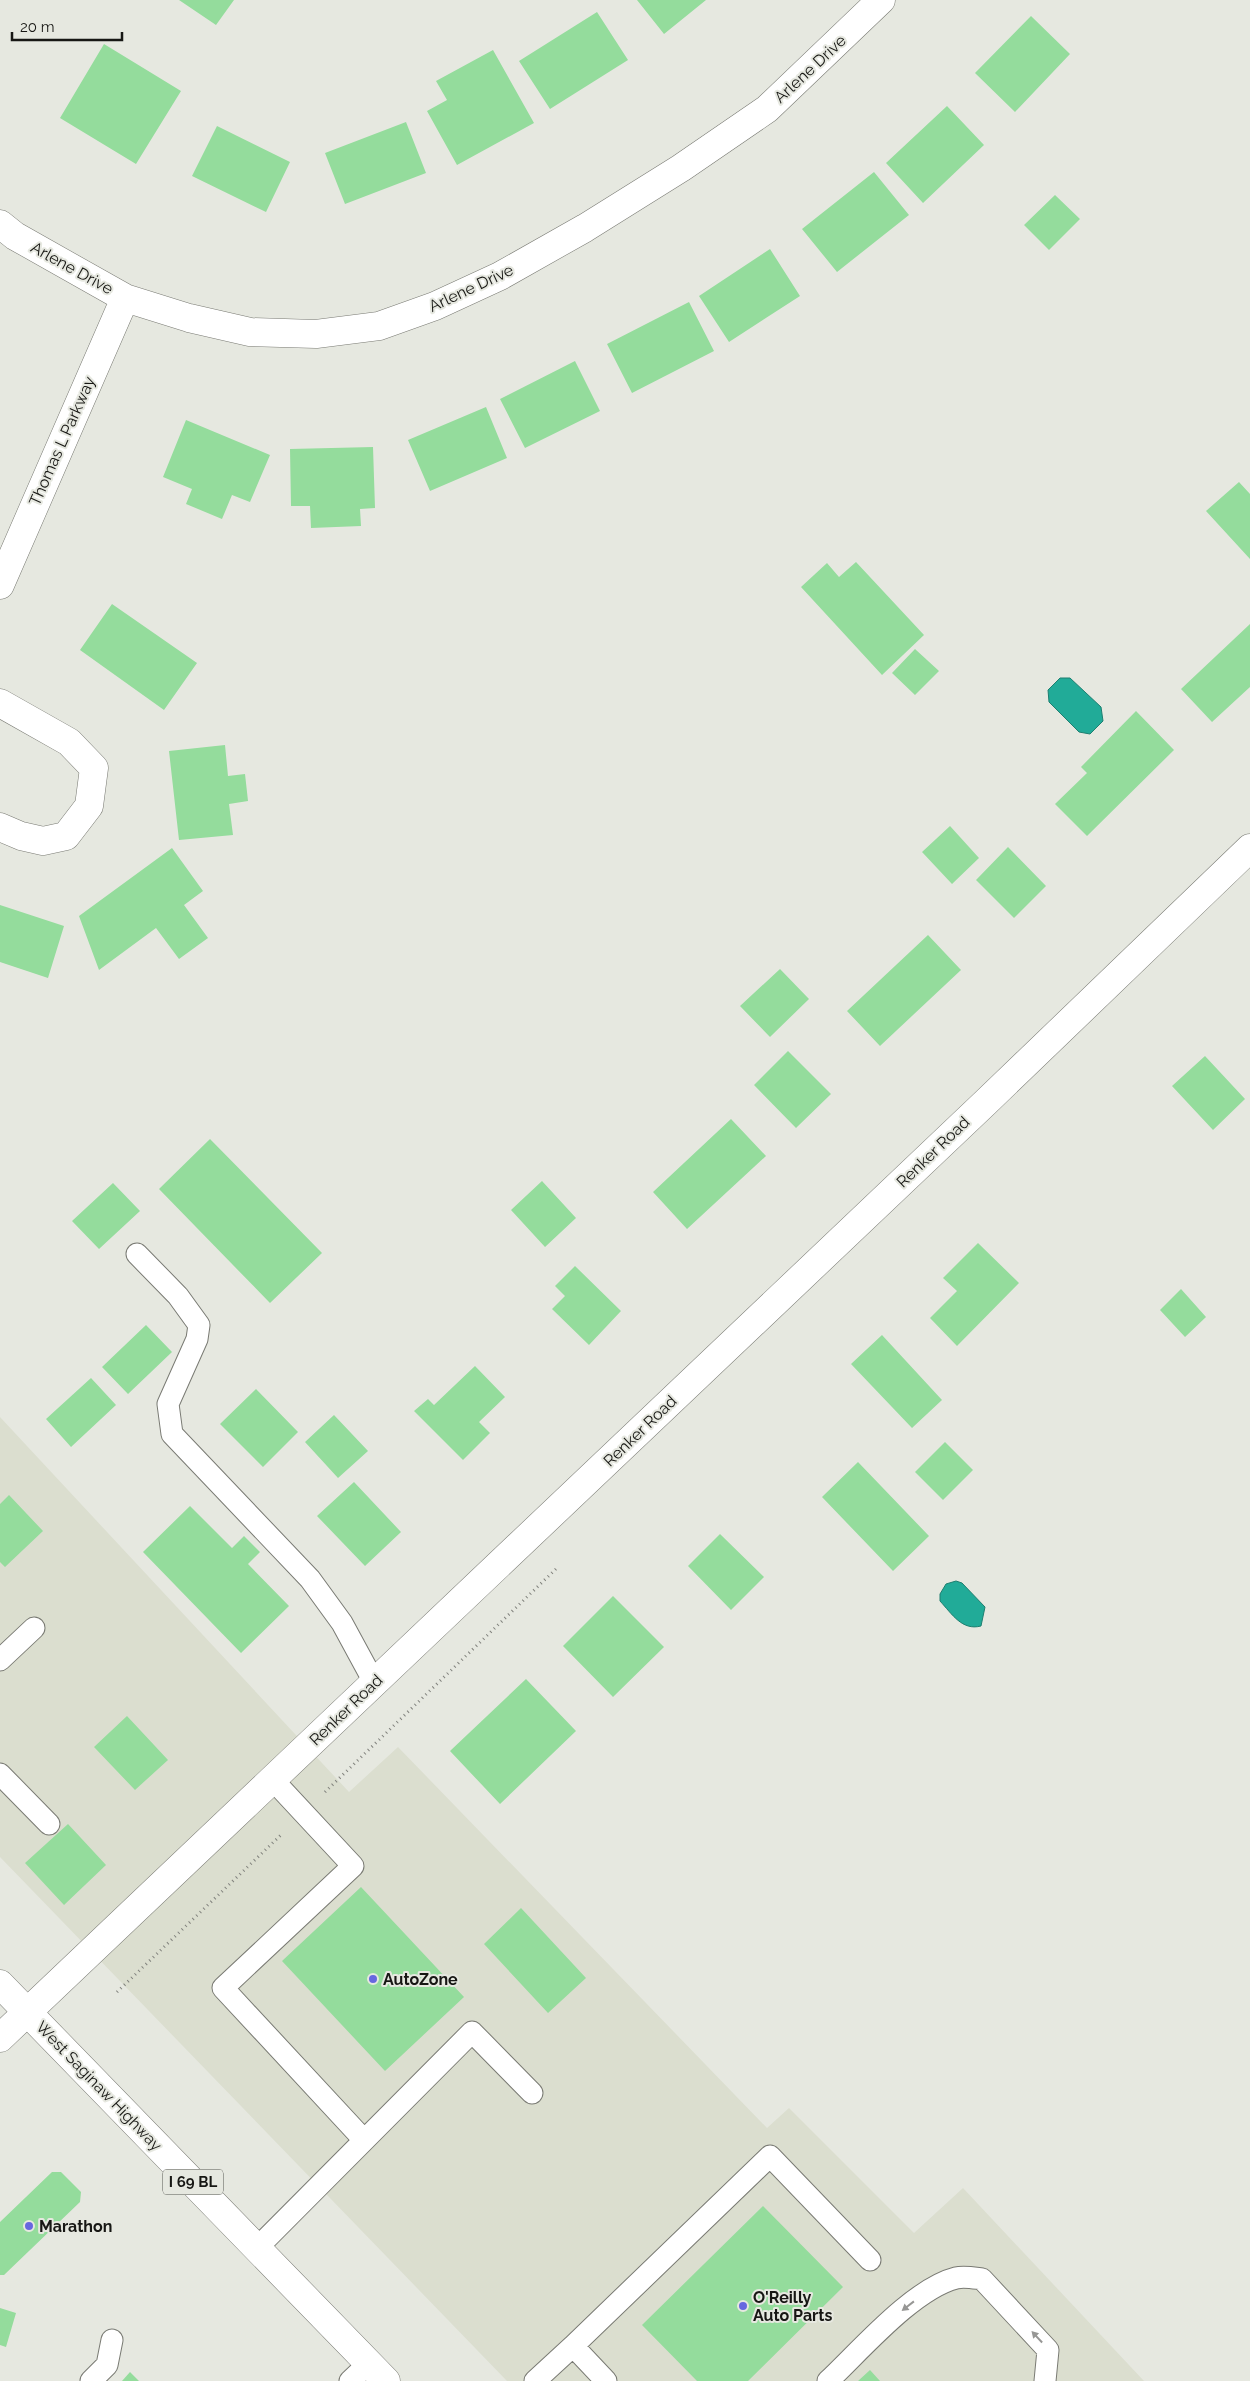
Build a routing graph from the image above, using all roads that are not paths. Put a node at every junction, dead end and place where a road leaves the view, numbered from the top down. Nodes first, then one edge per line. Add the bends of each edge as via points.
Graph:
1 (881, 0) edge
2 (0, 224) edge
3 (125, 298) junction
4 (0, 585) edge
5 (0, 703) edge
6 (0, 827) edge
7 (1250, 848) edge
8 (137, 1254) dead end
9 (34, 1628) dead end
10 (0, 1660) edge
11 (374, 1682) junction
12 (0, 1774) edge
13 (272, 1780) junction
14 (49, 1824) dead end
15 (0, 1984) edge
16 (27, 2012) junction
17 (0, 2038) edge
18 (532, 2093) dead end
19 (364, 2140) junction
20 (257, 2248) junction
21 (870, 2260) dead end
22 (112, 2340) dead end
23 (573, 2346) junction
24 (368, 2375) edge
25 (91, 2381) edge
26 (535, 2381) edge
27 (606, 2381) edge
28 (828, 2381) edge
29 (1044, 2381) edge

1 - 3 street, Arlene Drive via 767,109 585,228 500,276 435,306 379,326 306,334 250,332 189,318
2 - 3 street, Arlene Drive via 15,236
3 - 4 street, Thomas L Parkway
5 - 6 street via 69,742 94,768 89,806 66,836 43,841
7 - 11 street, Renker Road
8 - 11 lane via 178,1296 200,1325 168,1404 172,1434 310,1579 342,1623
9 - 10 lane
11 - 13 street, Renker Road
12 - 14 lane
13 - 16 street, Renker Road
13 - 19 lane via 353,1866 222,1988
15 - 16 street, West Saginaw Highway / I 69 BL
16 - 17 street, Renker Road
16 - 20 street, West Saginaw Highway / I 69 BL
18 - 19 lane via 472,2032
19 - 20 lane
20 - 24 street, West Saginaw Highway / I 69 BL
21 - 23 lane via 770,2156
22 - 25 lane via 107,2365
23 - 26 lane
23 - 27 lane
29 -> 28 lane via 1048,2350 982,2278 957,2278 932,2288 903,2310

